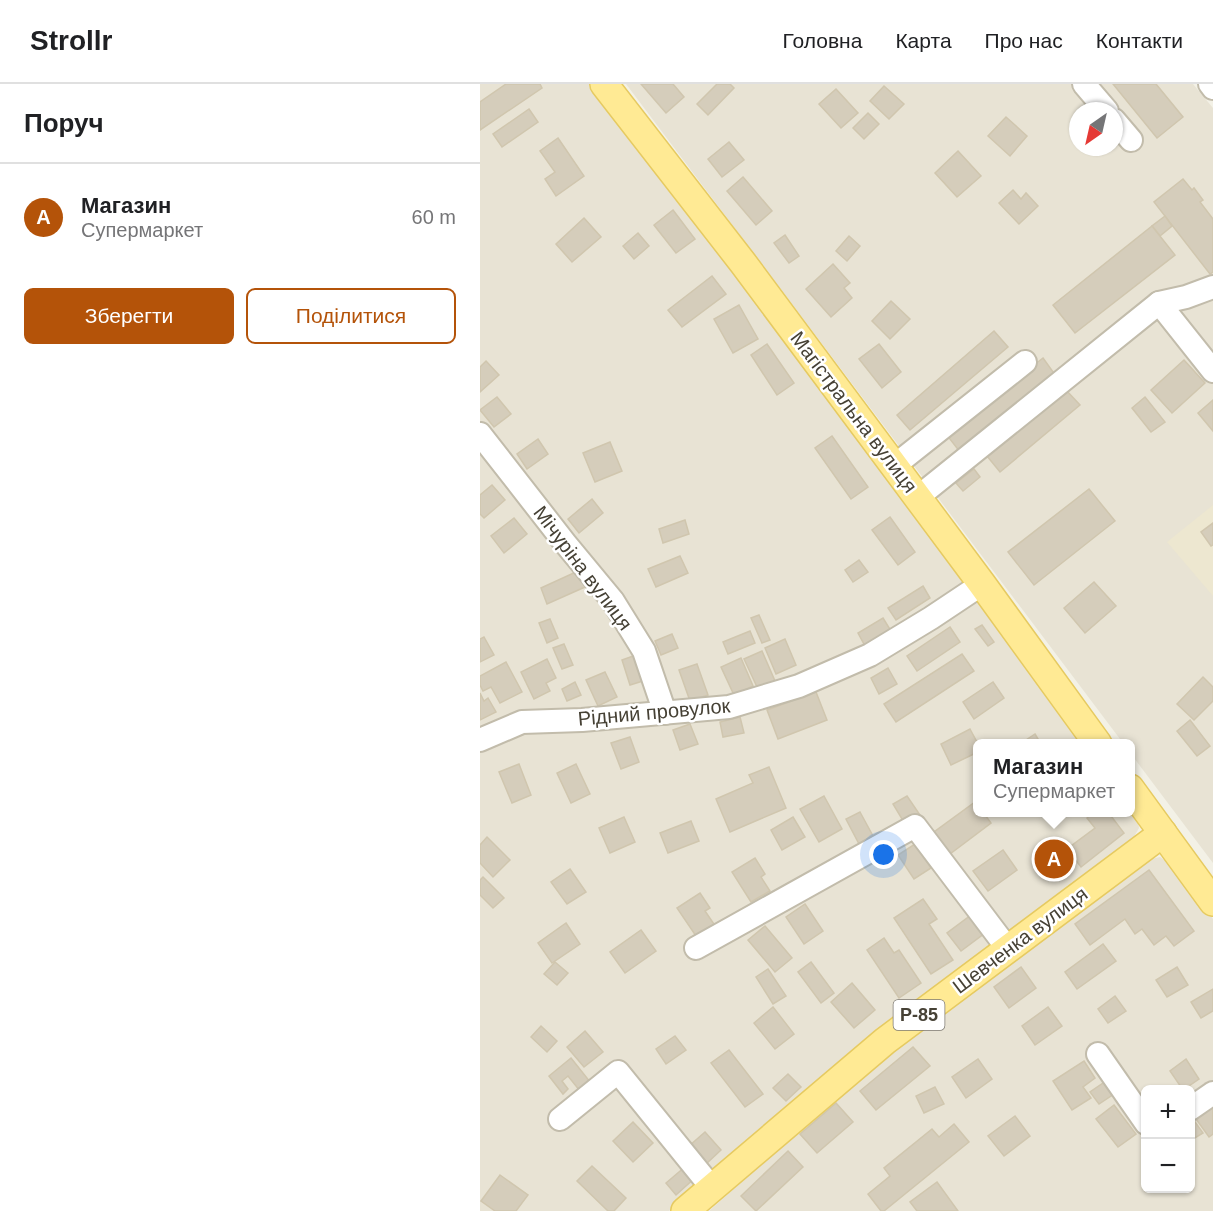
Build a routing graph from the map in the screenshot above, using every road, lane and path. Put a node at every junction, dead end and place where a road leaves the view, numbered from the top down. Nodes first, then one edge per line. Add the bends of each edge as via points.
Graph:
1 (604, 84) edge
2 (1084, 84) edge
3 (1210, 84) edge
4 (1213, 88) edge
5 (1099, 102) edge
6 (1123, 131) edge
7 (1131, 140) dead end
8 (1213, 287) edge
9 (1159, 303) junction
10 (1025, 362) dead end
11 (1213, 371) edge
12 (480, 434) edge
13 (894, 466) junction
14 (918, 497) junction
15 (982, 584) junction
16 (665, 713) junction
17 (1094, 739) edge
18 (480, 740) edge
19 (1135, 794) edge
20 (1163, 832) junction
21 (1213, 902) edge
22 (696, 948) dead end
23 (1008, 949) junction
24 (1098, 1054) dead end
25 (1213, 1093) edge
26 (1195, 1106) edge
27 (1141, 1116) edge
28 (560, 1119) dead end
29 (697, 1204) edge

1 - 13 main road, Магістральна вулиця
2 - 5 street
3 - 4 street
6 - 7 street
8 - 9 street
9 - 11 street
9 - 14 street
10 - 13 street
12 - 16 street, Мічуріна вулиця via 613,601 644,651
13 - 14 main road, Магістральна вулиця
14 - 15 main road, Магістральна вулиця
15 - 16 street, Рідний провулок via 870,655 799,686 729,707
15 - 17 main road, Магістральна вулиця
16 - 18 street, Рідний провулок via 522,722
19 - 20 main road
20 - 21 main road
20 - 23 main road, Шевченка вулиця / Р-85
22 - 23 street via 915,826
23 - 29 main road, Шевченка вулиця / Р-85 via 885,1041
24 - 27 street
25 - 26 street
28 - 29 street via 618,1072

